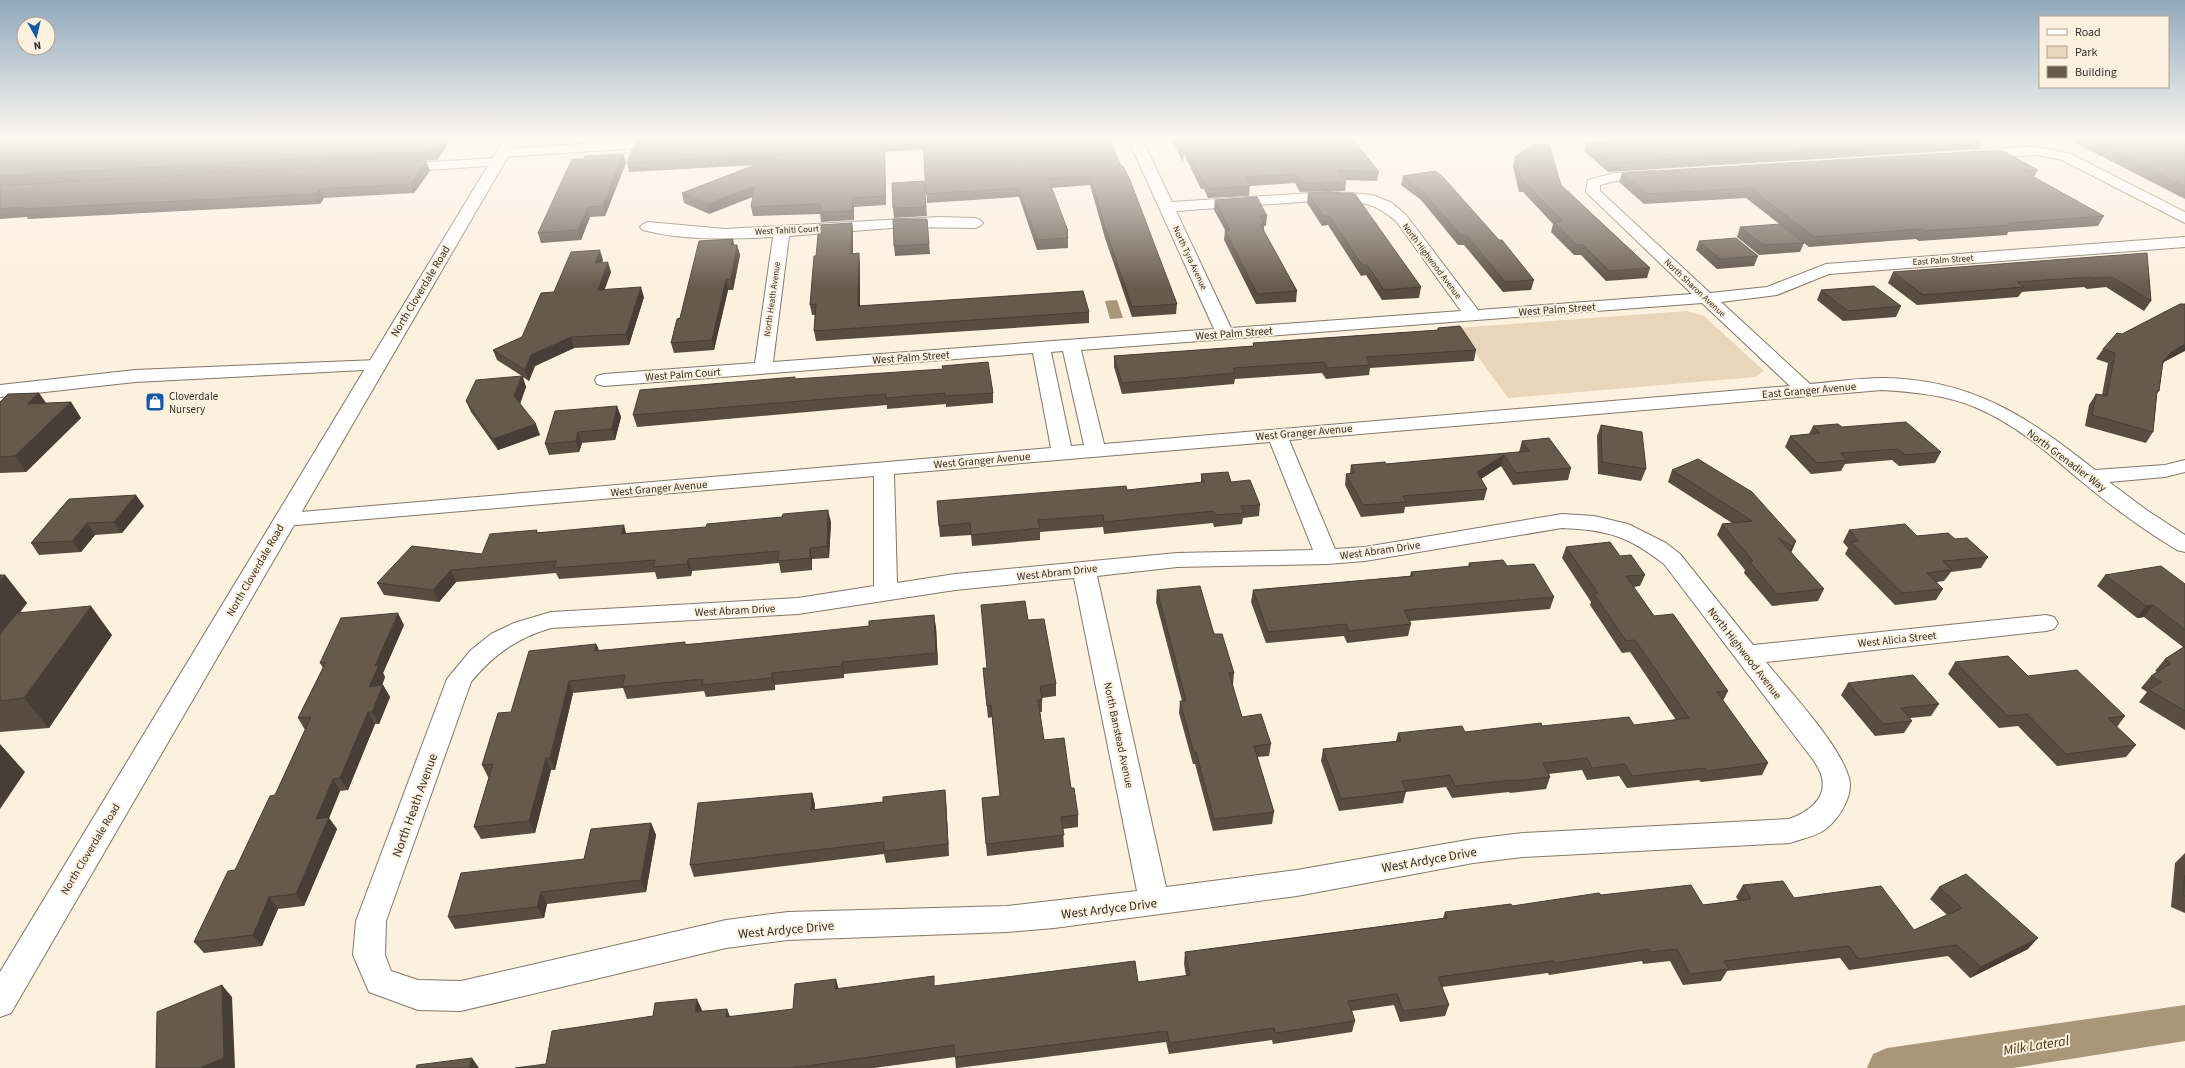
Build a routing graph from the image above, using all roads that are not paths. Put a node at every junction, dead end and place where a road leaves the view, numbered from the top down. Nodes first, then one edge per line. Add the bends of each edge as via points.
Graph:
1 (481, 189) edge
2 (1158, 189) edge
3 (1593, 189) edge
4 (2129, 189) edge
5 (1167, 207) junction
6 (2185, 218) edge
7 (975, 223) dead end
8 (648, 227) dead end
9 (782, 230) junction
10 (2185, 242) edge
11 (1705, 298) junction
12 (1473, 315) junction
13 (1225, 334) junction
14 (1071, 345) junction
15 (1041, 348) junction
16 (377, 364) junction
17 (763, 368) junction
18 (604, 380) dead end
19 (1805, 390) junction
20 (1940, 390) joint
21 (0, 391) edge
22 (1679, 401) joint
23 (1277, 435) junction
24 (1095, 450) junction
25 (1062, 453) junction
26 (2185, 466) edge
27 (884, 468) junction
28 (2089, 477) junction
29 (284, 520) junction
30 (1620, 528) joint
31 (2185, 545) edge
32 (1327, 557) junction
33 (1084, 569) junction
34 (886, 592) junction
35 (2046, 623) dead end
36 (496, 641) joint
37 (1747, 655) junction
38 (1833, 802) joint
39 (1154, 902) junction
40 (380, 982) joint
41 (0, 1002) edge

1 - 16 street, North Cloverdale Road
2 - 5 street, North Tyra Avenue
3 - 11 street, North Sharon Avenue via 1597,196
4 - 6 street
5 - 12 street, North Highwood Avenue via 1327,196 1368,198 1387,206 1401,218
5 - 13 street, North Tyra Avenue
7 - 9 street, West Tahiti Court via 927,221
8 - 9 street, West Tahiti Court via 690,232
9 - 17 street, North Heath Avenue
10 - 11 street, East Palm Street via 1826,269 1771,291
11 - 12 street, West Palm Street
11 - 19 street, North Sharon Avenue
12 - 13 street, West Palm Street
13 - 14 street, West Palm Street
14 - 15 street, West Palm Street
14 - 24 street
15 - 17 street, West Palm Street
15 - 25 street
16 - 21 street via 135,376
16 - 29 street, North Cloverdale Road
17 - 18 street, West Palm Court
19 - 20 street, East Granger Avenue via 1882,384
19 - 22 street, East Granger Avenue
20 - 28 street, North Grenadier Way via 1983,405 2012,419
22 - 23 street, West Granger Avenue
23 - 24 street, West Granger Avenue
23 - 32 street
24 - 25 street, West Granger Avenue
25 - 27 street, West Granger Avenue
26 - 28 street via 2165,471
27 - 29 street, West Granger Avenue
27 - 34 street
28 - 31 street, North Grenadier Way via 2167,535
29 - 41 street, North Cloverdale Road
30 - 32 street, West Abram Drive via 1593,521 1562,521 1365,554
30 - 37 street, North Highwood Avenue via 1650,541 1672,559
32 - 33 street, West Abram Drive via 1177,560
33 - 34 street, West Abram Drive
33 - 39 street, North Banstead Avenue
34 - 36 street, West Abram Drive via 798,606 552,620 522,628
35 - 37 street, West Alicia Street
36 - 40 street, North Heath Avenue via 475,659 460,679 371,921 370,954
37 - 38 street, North Highwood Avenue via 1826,755 1836,779
38 - 39 street, West Ardyce Drive via 1816,821 1790,831 1523,845 1473,851 1297,883
39 - 40 street, West Ardyce Drive via 1007,919 788,926 726,934 461,996 418,995

